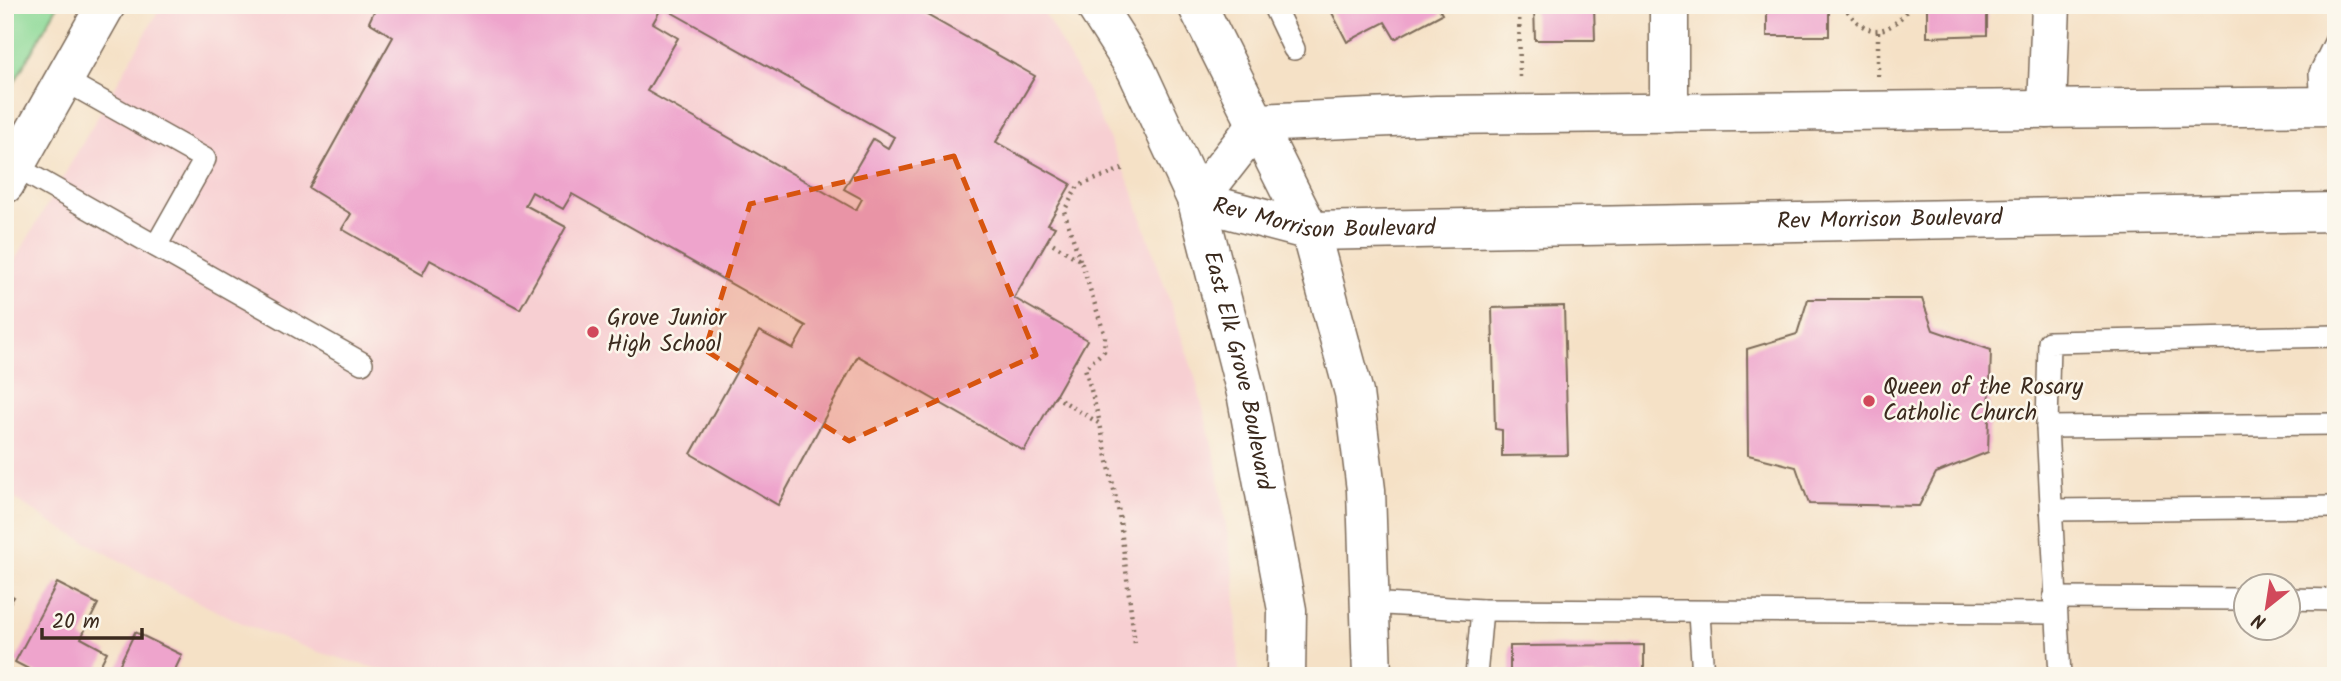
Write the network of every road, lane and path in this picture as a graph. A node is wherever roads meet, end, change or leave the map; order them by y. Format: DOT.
graph roads {
  1 [pos="106,5"];
  2 [pos="1095,5"];
  3 [pos="1197,5"];
  4 [pos="1273,5"];
  5 [pos="1519,5"];
  6 [pos="1669,5"];
  7 [pos="1844,5"];
  8 [pos="1911,5"];
  9 [pos="2051,5"];
  10 [pos="1878,32"];
  11 [pos="2336,40"];
  12 [pos="1294,49"];
  13 [pos="1878,79"];
  14 [pos="66,80"];
  15 [pos="1520,83"];
  16 [pos="2329,106"];
  17 [pos="2047,109"];
  18 [pos="1669,113"];
  19 [pos="1258,123"];
  20 [pos="1127,167"];
  21 [pos="11,175"];
  22 [pos="1197,201"];
  23 [pos="2336,212"];
  24 [pos="1310,231"];
  25 [pos="1048,240"];
  26 [pos="156,246"];
  27 [pos="1081,261"];
  28 [pos="2336,336"];
  29 [pos="362,363"];
  30 [pos="1055,396"];
  31 [pos="1100,424"];
  32 [pos="2336,424"];
  33 [pos="2047,427"];
  34 [pos="2336,507"];
  35 [pos="2051,510"];
  36 [pos="2302,599"];
  37 [pos="2232,600"];
  38 [pos="2336,600"];
  39 [pos="1369,603"];
  40 [pos="2054,606"];
  41 [pos="1482,610"];
  42 [pos="1699,614"];
  43 [pos="1135,644"];
  44 [pos="1286,676"];
  45 [pos="1372,676"];
  46 [pos="1476,676"];
  47 [pos="1703,676"];
  48 [pos="2060,676"];
  1 -- 14 [label="street"];
  2 -- 22 [label="street, East Elk Grove Boulevard"];
  3 -- 19 [label="street"];
  4 -- 12 [label="lane"];
  5 -- 15 [label="path"];
  6 -- 18 [label="street"];
  7 -- 10 [label="path"];
  8 -- 10 [label="path"];
  9 -- 17 [label="street"];
  10 -- 13 [label="path"];
  11 -- 16 [label="lane"];
  14 -- 21 [label="street"];
  14 -- 26 [label="lane"];
  16 -- 17 [label="street"];
  17 -- 18 [label="street"];
  18 -- 19 [label="street"];
  19 -- 22 [label="street, Rev Morrison Boulevard"];
  19 -- 24 [label="street"];
  20 -- 27 [label="path"];
  21 -- 26 [label="lane"];
  22 -- 24 [label="street, Rev Morrison Boulevard"];
  22 -- 44 [label="street, East Elk Grove Boulevard"];
  23 -- 24 [label="street, Rev Morrison Boulevard"];
  24 -- 39 [label="street"];
  25 -- 27 [label="path"];
  26 -- 29 [label="lane"];
  27 -- 31 [label="path"];
  28 -- 33 [label="lane"];
  30 -- 31 [label="path"];
  31 -- 43 [label="path"];
  32 -- 33 [label="lane"];
  33 -- 35 [label="lane"];
  34 -- 35 [label="lane"];
  35 -- 40 [label="lane"];
  36 -- 38 [label="lane"];
  37 -- 40 [label="lane"];
  39 -- 41 [label="lane"];
  39 -- 45 [label="street"];
  40 -- 42 [label="lane"];
  40 -- 48 [label="lane"];
  41 -- 42 [label="lane"];
  41 -- 46 [label="lane"];
  42 -- 47 [label="lane"];
}
